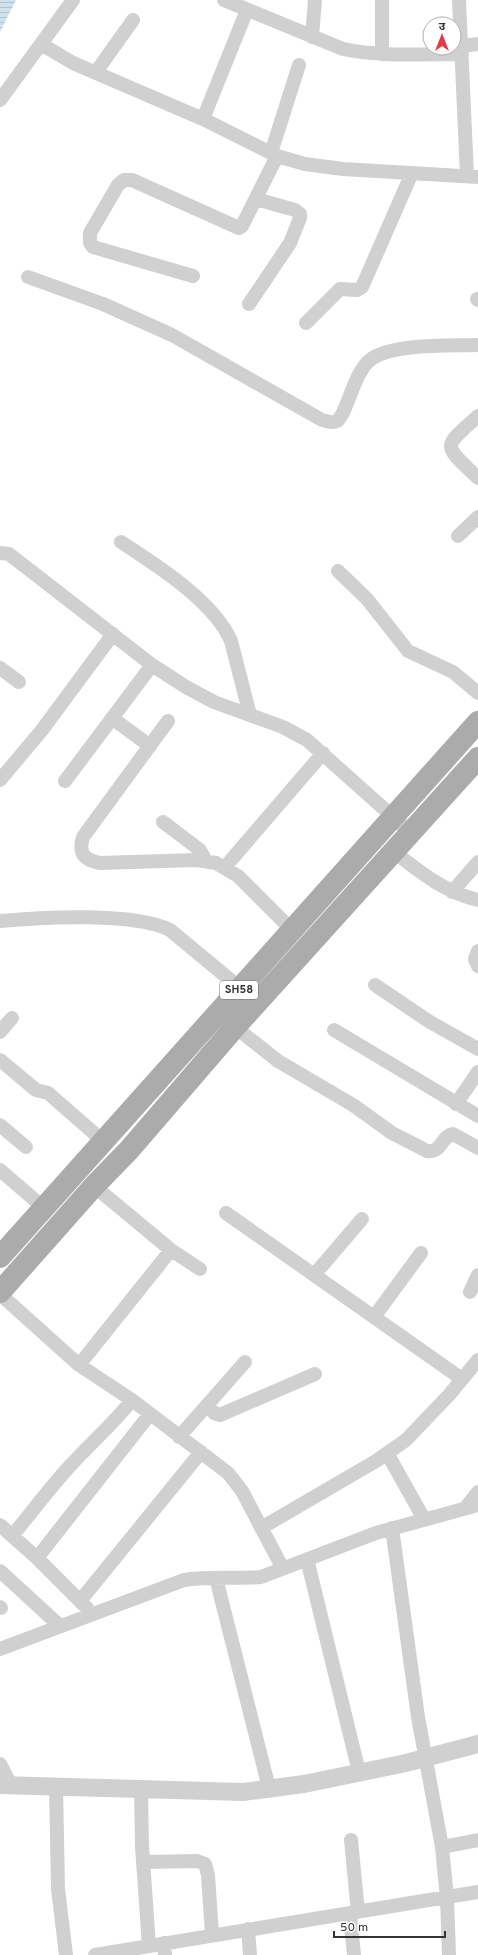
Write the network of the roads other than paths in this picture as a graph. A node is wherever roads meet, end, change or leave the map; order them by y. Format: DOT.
graph roads {
  1 [pos="73,0"];
  2 [pos="315,0"];
  3 [pos="382,0"];
  4 [pos="458,0"];
  5 [pos="236,4"];
  6 [pos="459,16"];
  7 [pos="132,20"];
  8 [pos="312,37"];
  9 [pos="41,44"];
  10 [pos="478,44"];
  11 [pos="462,50"];
  12 [pos="422,52"];
  13 [pos="382,54"];
  14 [pos="299,65"];
  15 [pos="96,72"];
  16 [pos="0,100"];
  17 [pos="203,119"];
  18 [pos="274,155"];
  19 [pos="412,173"];
  20 [pos="472,176"];
  21 [pos="256,198"];
  22 [pos="192,276"];
  23 [pos="28,277"];
  24 [pos="249,304"];
  25 [pos="306,323"];
  26 [pos="478,345"];
  27 [pos="478,416"];
  28 [pos="478,478"];
  29 [pos="478,517"];
  30 [pos="458,536"];
  31 [pos="121,542"];
  32 [pos="0,553"];
  33 [pos="338,571"];
  34 [pos="113,634"];
  35 [pos="152,665"];
  36 [pos="0,668"];
  37 [pos="19,682"];
  38 [pos="478,693"];
  39 [pos="250,716"];
  40 [pos="112,718"];
  41 [pos="168,721"];
  42 [pos="478,722"];
  43 [pos="150,746"];
  44 [pos="323,753"];
  45 [pos="478,758"];
  46 [pos="0,780"];
  47 [pos="65,781"];
  48 [pos="394,817"];
  49 [pos="163,822"];
  50 [pos="410,832"];
  51 [pos="393,851"];
  52 [pos="206,861"];
  53 [pos="478,862"];
  54 [pos="225,867"];
  55 [pos="452,892"];
  56 [pos="478,900"];
  57 [pos="0,922"];
  58 [pos="292,930"];
  59 [pos="478,951"];
  60 [pos="478,966"];
  61 [pos="375,985"];
  62 [pos="240,988"];
  63 [pos="12,1018"];
  64 [pos="235,1027"];
  65 [pos="334,1030"];
  66 [pos="0,1032"];
  67 [pos="478,1050"];
  68 [pos="3,1067"];
  69 [pos="478,1072"];
  70 [pos="456,1104"];
  71 [pos="478,1116"];
  72 [pos="0,1125"];
  73 [pos="103,1141"];
  74 [pos="26,1146"];
  75 [pos="478,1148"];
  76 [pos="0,1170"];
  77 [pos="94,1186"];
  78 [pos="43,1207"];
  79 [pos="226,1213"];
  80 [pos="362,1219"];
  81 [pos="171,1250"];
  82 [pos="421,1253"];
  83 [pos="0,1257"];
  84 [pos="200,1269"];
  85 [pos="314,1275"];
  86 [pos="478,1275"];
  87 [pos="470,1292"];
  88 [pos="0,1293"];
  89 [pos="374,1317"];
  90 [pos="478,1360"];
  91 [pos="245,1362"];
  92 [pos="79,1366"];
  93 [pos="314,1374"];
  94 [pos="462,1379"];
  95 [pos="132,1400"];
  96 [pos="207,1405"];
  97 [pos="150,1414"];
  98 [pos="180,1437"];
  99 [pos="200,1452"];
  100 [pos="387,1453"];
  101 [pos="478,1492"];
  102 [pos="472,1506"];
  103 [pos="424,1519"];
  104 [pos="0,1525"];
  105 [pos="261,1528"];
  106 [pos="392,1528"];
  107 [pos="12,1536"];
  108 [pos="37,1558"];
  109 [pos="307,1559"];
  110 [pos="282,1568"];
  111 [pos="0,1571"];
  112 [pos="216,1578"];
  113 [pos="80,1601"];
  114 [pos="92,1614"];
  115 [pos="60,1626"];
  116 [pos="0,1649"];
  117 [pos="478,1744"];
  118 [pos="426,1757"];
  119 [pos="0,1764"];
  120 [pos="359,1772"];
  121 [pos="6,1785"];
  122 [pos="56,1786"];
  123 [pos="269,1788"];
  124 [pos="141,1789"];
  125 [pos="351,1840"];
  126 [pos="478,1840"];
  127 [pos="442,1847"];
  128 [pos="143,1862"];
  129 [pos="478,1892"];
  130 [pos="447,1898"];
  131 [pos="354,1913"];
  132 [pos="248,1929"];
  133 [pos="212,1935"];
  134 [pos="149,1946"];
  135 [pos="165,1949"];
  136 [pos="66,1955"];
  137 [pos="95,1955"];
  138 [pos="250,1955"];
  139 [pos="354,1955"];
  140 [pos="445,1955"];
  1 -- 9 [label="street"];
  2 -- 8 [label="street"];
  3 -- 13 [label="street"];
  4 -- 6 [label="street"];
  5 -- 8 [label="street"];
  5 -- 17 [label="street"];
  7 -- 15 [label="street"];
  8 -- 13 [label="street"];
  9 -- 15 [label="street"];
  9 -- 16 [label="street"];
  10 -- 11 [label="street"];
  11 -- 20 [label="street"];
  12 -- 13 [label="street"];
  14 -- 18 [label="street"];
  15 -- 17 [label="street"];
  17 -- 18 [label="street"];
  18 -- 19 [label="street"];
  18 -- 21 [label="street"];
  19 -- 20 [label="street"];
  19 -- 25 [label="street"];
  21 -- 22 [label="street"];
  21 -- 24 [label="street"];
  23 -- 26 [label="street"];
  27 -- 28 [label="street"];
  29 -- 30 [label="street"];
  31 -- 39 [label="street"];
  32 -- 34 [label="street"];
  33 -- 38 [label="street"];
  34 -- 35 [label="street"];
  34 -- 46 [label="street"];
  35 -- 39 [label="street"];
  35 -- 40 [label="street"];
  36 -- 37 [label="street"];
  39 -- 44 [label="street"];
  40 -- 43 [label="street"];
  40 -- 47 [label="street"];
  41 -- 43 [label="street"];
  42 -- 48 [label="main road, SH58"];
  43 -- 52 [label="street"];
  44 -- 48 [label="street"];
  44 -- 54 [label="street"];
  45 -- 50 [label="main road, SH58"];
  48 -- 50 [label="street"];
  48 -- 58 [label="main road, SH58"];
  49 -- 52 [label="street"];
  50 -- 51 [label="main road, SH58"];
  51 -- 55 [label="street"];
  51 -- 64 [label="main road, SH58"];
  52 -- 54 [label="street"];
  53 -- 55 [label="street"];
  54 -- 58 [label="street"];
  55 -- 56 [label="street"];
  57 -- 62 [label="street"];
  58 -- 62 [label="main road, SH58"];
  59 -- 60 [label="street"];
  61 -- 67 [label="street"];
  62 -- 73 [label="main road, SH58"];
  63 -- 66 [label="street"];
  64 -- 75 [label="street"];
  64 -- 77 [label="main road, SH58"];
  65 -- 70 [label="street"];
  68 -- 73 [label="street"];
  69 -- 70 [label="street"];
  70 -- 71 [label="street"];
  72 -- 74 [label="street"];
  73 -- 78 [label="main road, SH58"];
  76 -- 78 [label="street"];
  77 -- 81 [label="street"];
  77 -- 88 [label="main road, SH58"];
  78 -- 83 [label="main road, SH58"];
  79 -- 85 [label="street"];
  80 -- 85 [label="street"];
  81 -- 84 [label="street"];
  81 -- 92 [label="street"];
  82 -- 89 [label="street"];
  85 -- 89 [label="street"];
  86 -- 87 [label="street"];
  88 -- 92 [label="street"];
  89 -- 94 [label="street"];
  90 -- 94 [label="street"];
  91 -- 96 [label="street"];
  92 -- 95 [label="street"];
  93 -- 96 [label="street"];
  94 -- 100 [label="street"];
  95 -- 97 [label="street"];
  95 -- 107 [label="street"];
  96 -- 98 [label="street"];
  97 -- 98 [label="street"];
  97 -- 108 [label="street"];
  98 -- 99 [label="street"];
  99 -- 105 [label="street"];
  99 -- 113 [label="street"];
  100 -- 103 [label="street"];
  100 -- 105 [label="street"];
  101 -- 102 [label="street"];
  102 -- 103 [label="street"];
  103 -- 106 [label="street"];
  104 -- 107 [label="street"];
  105 -- 110 [label="street"];
  106 -- 109 [label="street"];
  106 -- 118 [label="street"];
  107 -- 108 [label="street"];
  108 -- 113 [label="street"];
  109 -- 110 [label="street"];
  109 -- 120 [label="street"];
  110 -- 112 [label="street"];
  111 -- 115 [label="street"];
  112 -- 114 [label="street"];
  112 -- 123 [label="street"];
  113 -- 114 [label="street"];
  114 -- 115 [label="street"];
  115 -- 116 [label="street"];
  117 -- 118 [label="street"];
  118 -- 120 [label="street"];
  118 -- 127 [label="street"];
  119 -- 121 [label="street"];
  120 -- 123 [label="street"];
  121 -- 122 [label="street"];
  122 -- 124 [label="street"];
  122 -- 136 [label="street"];
  123 -- 124 [label="street"];
  124 -- 128 [label="street"];
  125 -- 131 [label="street"];
  126 -- 127 [label="street"];
  127 -- 130 [label="street"];
  128 -- 133 [label="street"];
  128 -- 134 [label="street"];
  129 -- 130 [label="street"];
  130 -- 131 [label="street"];
  130 -- 140 [label="street"];
  131 -- 132 [label="street"];
  131 -- 139 [label="street"];
  132 -- 133 [label="street"];
  132 -- 138 [label="street"];
  133 -- 135 [label="street"];
  134 -- 135 [label="street"];
  134 -- 137 [label="street"];
}
